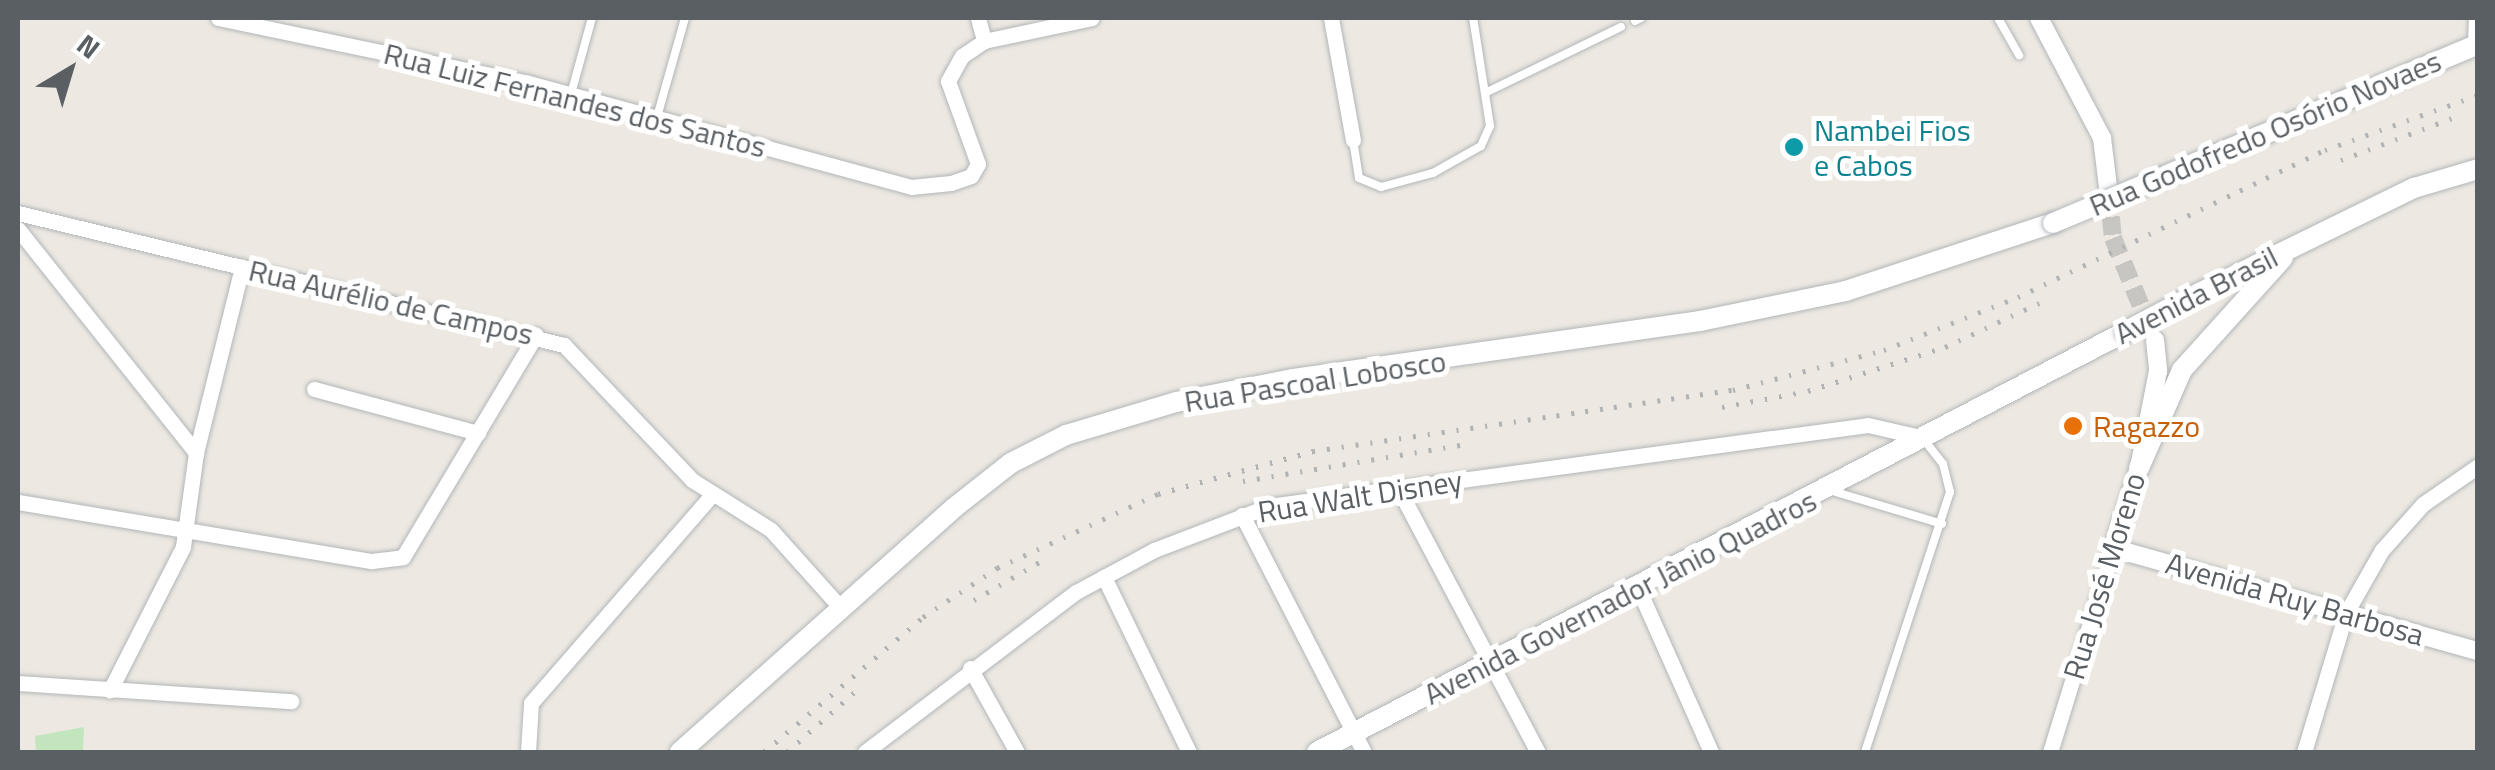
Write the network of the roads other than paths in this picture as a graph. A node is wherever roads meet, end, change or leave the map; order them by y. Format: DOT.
graph roads {
  1 [pos="218,18"];
  2 [pos="592,18"];
  3 [pos="685,18"];
  4 [pos="978,18"];
  5 [pos="1092,18"];
  6 [pos="1331,18"];
  7 [pos="1473,18"];
  8 [pos="1998,18"];
  9 [pos="2038,18"];
  10 [pos="2476,18"];
  11 [pos="1620,27"];
  12 [pos="984,41"];
  13 [pos="2476,44"];
  14 [pos="2019,55"];
  15 [pos="1486,92"];
  16 [pos="571,94"];
  17 [pos="657,117"];
  18 [pos="1353,140"];
  19 [pos="2478,169"];
  20 [pos="2108,187"];
  21 [pos="18,212"];
  22 [pos="2053,222"];
  23 [pos="18,229"];
  24 [pos="2299,242"];
  25 [pos="242,267"];
  26 [pos="536,335"];
  27 [pos="2156,340"];
  28 [pos="314,389"];
  29 [pos="478,434"];
  30 [pos="1920,437"];
  31 [pos="196,453"];
  32 [pos="2478,466"];
  33 [pos="2140,468"];
  34 [pos="1398,488"];
  35 [pos="1829,490"];
  36 [pos="712,494"];
  37 [pos="18,502"];
  38 [pos="1242,515"];
  39 [pos="1942,524"];
  40 [pos="188,527"];
  41 [pos="2113,548"];
  42 [pos="1104,578"];
  43 [pos="1638,588"];
  44 [pos="841,608"];
  45 [pos="2346,612"];
  46 [pos="2478,651"];
  47 [pos="1492,664"];
  48 [pos="970,668"];
  49 [pos="18,683"];
  50 [pos="110,690"];
  51 [pos="291,701"];
  52 [pos="1352,733"];
  53 [pos="528,752"];
  54 [pos="680,752"];
  55 [pos="865,752"];
  56 [pos="1017,752"];
  57 [pos="1189,752"];
  58 [pos="1317,752"];
  59 [pos="1364,752"];
  60 [pos="1538,752"];
  61 [pos="1712,752"];
  62 [pos="1865,752"];
  63 [pos="2050,752"];
  64 [pos="2304,752"];
  1 -- 16 [label="street, Rua Luiz Fernandes dos Santos"];
  2 -- 16 [label="lane"];
  3 -- 17 [label="lane"];
  4 -- 12 [label="street"];
  5 -- 12 [label="street"];
  6 -- 18 [label="street"];
  7 -- 15 [label="lane"];
  8 -- 14 [label="lane"];
  9 -- 20 [label="street"];
  10 -- 13 [label="street"];
  11 -- 15 [label="lane"];
  12 -- 17 [label="street, Rua Luiz Fernandes dos Santos"];
  13 -- 22 [label="main road, Rua Godofredo Osório Novaes, bridge"];
  15 -- 18 [label="lane"];
  16 -- 17 [label="street, Rua Luiz Fernandes dos Santos"];
  19 -- 24 [label="main road, Avenida Brasil"];
  21 -- 25 [label="street, Rua Aurélio de Campos"];
  22 -- 44 [label="main road, Rua Pascoal Lobosco"];
  23 -- 31 [label="street"];
  24 -- 30 [label="main road, Avenida Brasil, bridge"];
  24 -- 33 [label="main road"];
  25 -- 26 [label="street, Rua Aurélio de Campos"];
  25 -- 31 [label="street"];
  26 -- 29 [label="street"];
  26 -- 36 [label="street, Rua Aurélio de Campos"];
  27 -- 33 [label="street, Rua José Moreno"];
  28 -- 29 [label="street"];
  29 -- 40 [label="street"];
  30 -- 34 [label="street, Rua Walt Disney"];
  30 -- 35 [label="main road, Avenida Governador Jânio Quadros"];
  30 -- 39 [label="lane"];
  31 -- 40 [label="street"];
  32 -- 45 [label="street"];
  33 -- 41 [label="street, Rua José Moreno"];
  34 -- 38 [label="street, Rua Walt Disney"];
  34 -- 47 [label="street"];
  35 -- 39 [label="lane"];
  35 -- 43 [label="main road, Avenida Governador Jânio Quadros"];
  36 -- 44 [label="street, Rua Aurélio de Campos"];
  36 -- 53 [label="street"];
  37 -- 40 [label="street"];
  38 -- 42 [label="street, Rua Walt Disney"];
  38 -- 52 [label="street"];
  39 -- 62 [label="lane"];
  40 -- 50 [label="street"];
  41 -- 45 [label="street, Avenida Ruy Barbosa"];
  41 -- 63 [label="street, Rua José Moreno"];
  42 -- 48 [label="street, Rua Walt Disney"];
  42 -- 57 [label="street"];
  43 -- 47 [label="main road, Avenida Governador Jânio Quadros"];
  43 -- 61 [label="street"];
  44 -- 54 [label="main road, Rua Pascoal Lobosco"];
  45 -- 46 [label="street, Avenida Ruy Barbosa"];
  45 -- 64 [label="street"];
  47 -- 52 [label="main road, Avenida Governador Jânio Quadros"];
  47 -- 60 [label="street"];
  48 -- 55 [label="street, Rua Walt Disney"];
  48 -- 56 [label="street"];
  49 -- 50 [label="street"];
  50 -- 51 [label="street"];
  52 -- 58 [label="main road, Avenida Governador Jânio Quadros"];
  52 -- 59 [label="street"];
}
